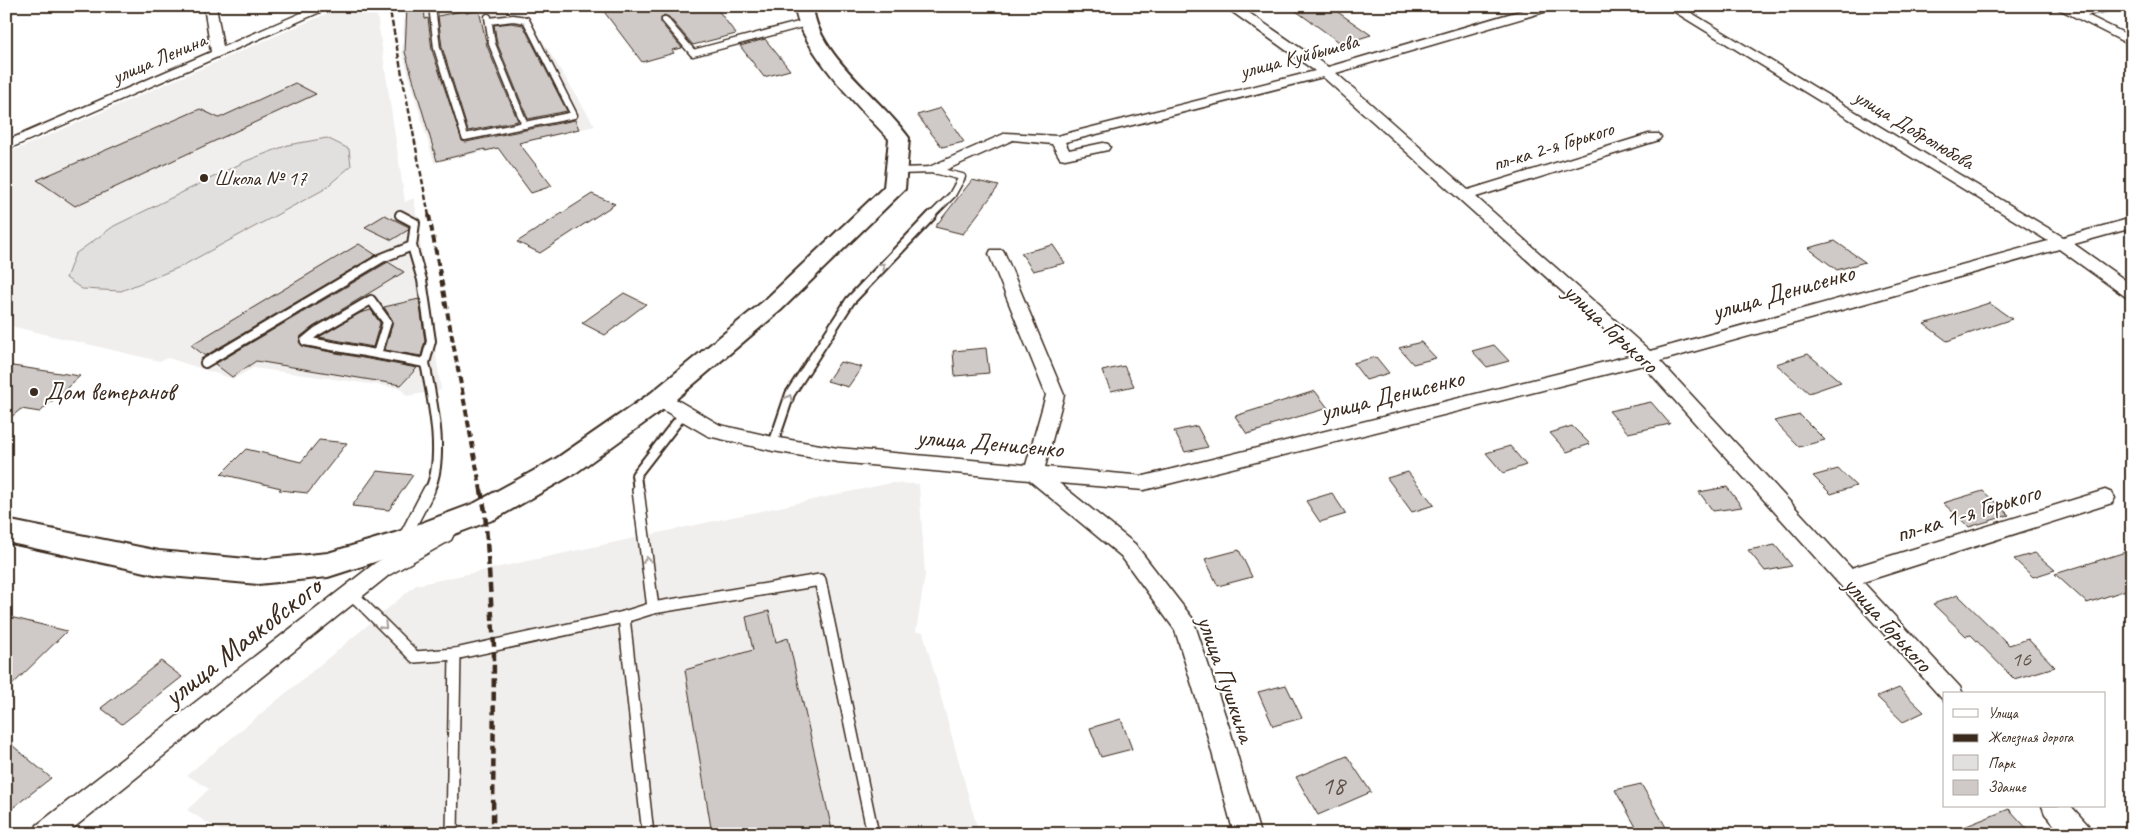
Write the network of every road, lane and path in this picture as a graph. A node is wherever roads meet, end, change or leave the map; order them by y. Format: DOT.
graph roads {
  1 [pos="210,6"];
  2 [pos="328,6"];
  3 [pos="432,6"];
  4 [pos="1230,6"];
  5 [pos="1550,6"];
  6 [pos="1671,6"];
  7 [pos="2059,6"];
  8 [pos="2112,6"];
  9 [pos="804,11"];
  10 [pos="2076,14"];
  11 [pos="665,20"];
  12 [pos="2132,42"];
  13 [pos="218,54"];
  14 [pos="1326,72"];
  15 [pos="526,125"];
  16 [pos="1654,137"];
  17 [pos="1057,140"];
  18 [pos="6,146"];
  19 [pos="1103,147"];
  20 [pos="934,170"];
  21 [pos="895,171"];
  22 [pos="1465,196"];
  23 [pos="400,215"];
  24 [pos="2132,223"];
  25 [pos="2060,242"];
  26 [pos="412,246"];
  27 [pos="997,254"];
  28 [pos="2132,293"];
  29 [pos="377,354"];
  30 [pos="1647,358"];
  31 [pos="204,363"];
  32 [pos="425,363"];
  33 [pos="660,399"];
  34 [pos="684,413"];
  35 [pos="772,444"];
  36 [pos="1034,473"];
  37 [pos="2105,498"];
  38 [pos="485,511"];
  39 [pos="6,531"];
  40 [pos="402,542"];
  41 [pos="1847,578"];
  42 [pos="352,594"];
  43 [pos="653,608"];
  44 [pos="624,616"];
  45 [pos="455,654"];
  46 [pos="1950,692"];
  47 [pos="2056,808"];
  48 [pos="46,834"];
  49 [pos="452,834"];
  50 [pos="648,834"];
  51 [pos="873,834"];
  52 [pos="1247,834"];
  53 [pos="2079,834"];
  1 -- 13 [label="street"];
  2 -- 13 [label="street, улица Ленина"];
  3 -- 15 [label="lane"];
  4 -- 14 [label="street, улица Горького"];
  5 -- 14 [label="street, улица Куйбышева"];
  6 -- 25 [label="street, улица Добролюбова"];
  7 -- 10 [label="street"];
  8 -- 10 [label="street"];
  9 -- 11 [label="lane"];
  9 -- 21 [label="street"];
  10 -- 12 [label="street"];
  13 -- 18 [label="street, улица Ленина"];
  14 -- 17 [label="street, улица Куйбышева"];
  14 -- 22 [label="street, улица Горького"];
  15 -- 15 [label="lane"];
  16 -- 22 [label="street, пл-ка 2-я Горького"];
  17 -- 19 [label="street"];
  17 -- 20 [label="street, улица Куйбышева"];
  20 -- 21 [label="lane"];
  35 -- 20 [label="lane, one-way"];
  21 -- 33 [label="street"];
  22 -- 30 [label="street, улица Горького"];
  23 -- 26 [label="lane"];
  24 -- 25 [label="street, улица Денисенко"];
  25 -- 28 [label="street, улица Добролюбова"];
  25 -- 30 [label="street, улица Денисенко"];
  26 -- 31 [label="lane"];
  26 -- 32 [label="lane"];
  27 -- 36 [label="street"];
  29 -- 29 [label="lane"];
  29 -- 32 [label="lane"];
  30 -- 36 [label="street, улица Денисенко"];
  30 -- 41 [label="street, улица Горького"];
  32 -- 40 [label="lane"];
  33 -- 34 [label="street, улица Денисенко"];
  33 -- 38 [label="street"];
  34 -- 35 [label="street, улица Денисенко"];
  43 -- 34 [label="lane, one-way"];
  35 -- 36 [label="street, улица Денисенко"];
  36 -- 52 [label="street, улица Пушкина"];
  37 -- 41 [label="street, пл-ка 1-я Горького"];
  38 -- 40 [label="street"];
  38 -- 42 [label="street, улица Маяковского"];
  39 -- 40 [label="street"];
  41 -- 46 [label="street, улица Горького"];
  42 -- 45 [label="lane, one-way"];
  42 -- 48 [label="street, улица Маяковского"];
  43 -- 44 [label="lane"];
  43 -- 51 [label="lane"];
  44 -- 45 [label="lane"];
  44 -- 50 [label="lane"];
  45 -- 49 [label="lane"];
  47 -- 53 [label="street"];
}
